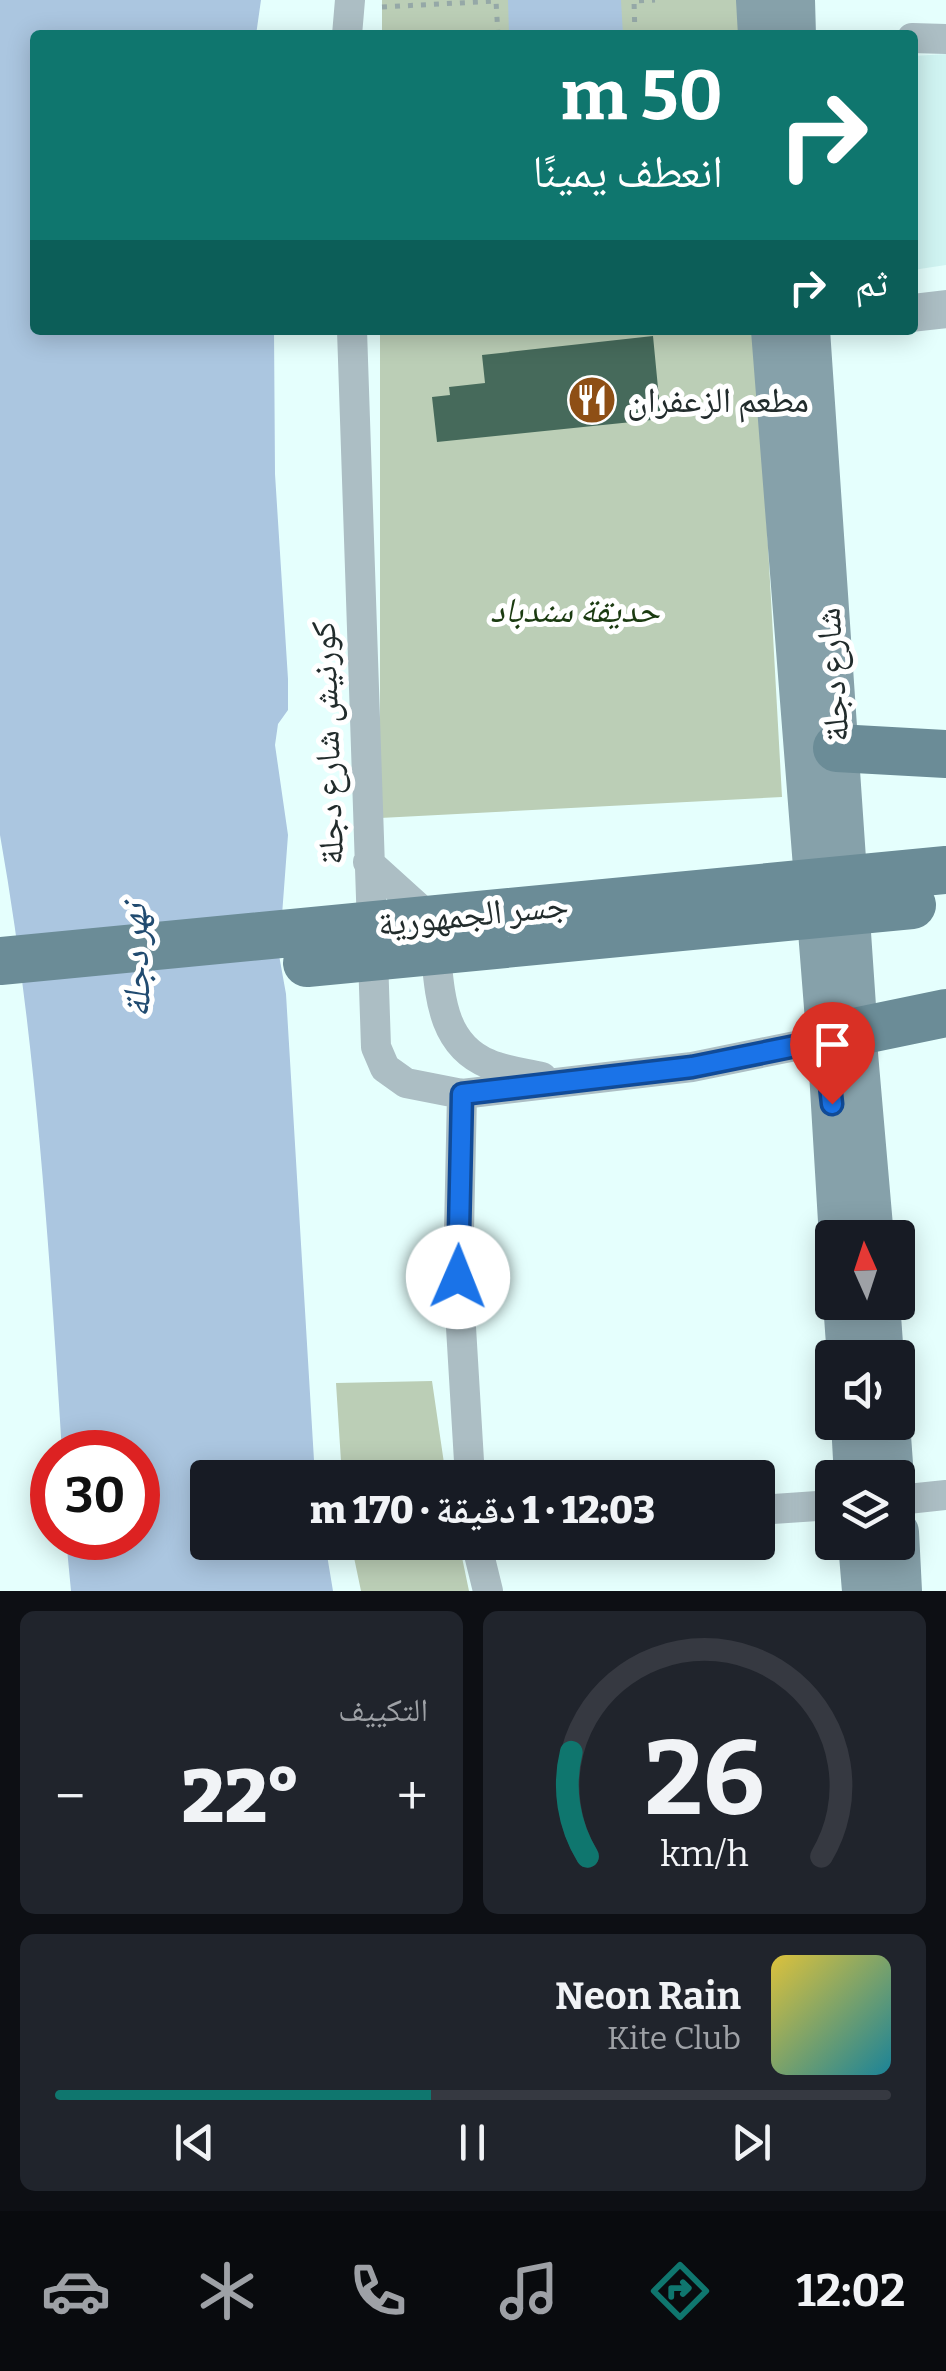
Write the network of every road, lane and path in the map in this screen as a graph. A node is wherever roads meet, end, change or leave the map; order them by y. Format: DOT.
graph roads {
  1 [pos="350,0"];
  2 [pos="634,0"];
  3 [pos="656,0"];
  4 [pos="758,0"];
  5 [pos="794,0"];
  6 [pos="496,1"];
  7 [pos="382,6"];
  8 [pos="347,30"];
  9 [pos="498,30"];
  10 [pos="635,30"];
  11 [pos="759,30"];
  12 [pos="795,30"];
  13 [pos="918,38"];
  14 [pos="946,39"];
  15 [pos="946,308"];
  16 [pos="918,312"];
  17 [pos="352,335"];
  18 [pos="787,335"];
  19 [pos="787,335"];
  20 [pos="837,748"];
  21 [pos="946,754"];
  22 [pos="368,862"];
  23 [pos="946,870"];
  24 [pos="946,901"];
  25 [pos="0,961"];
  26 [pos="0,991"];
  27 [pos="946,1012"];
  28 [pos="842,1033"];
  29 [pos="561,1082"];
  30 [pos="462,1094"];
  31 [pos="840,1220"];
  32 [pos="870,1220"];
  33 [pos="469,1460"];
  34 [pos="946,1495"];
  35 [pos="915,1498"];
  36 [pos="815,1506"];
  37 [pos="775,1509"];
  38 [pos="480,1560"];
  39 [pos="860,1560"];
  40 [pos="900,1560"];
  41 [pos="488,1591"];
  42 [pos="863,1591"];
  43 [pos="902,1591"];
  1 -- 8 [label="street"];
  2 -- 3 [label="path"];
  2 -- 10 [label="path"];
  4 -- 11 [label="main road"];
  5 -- 12 [label="main road"];
  6 -- 7 [label="path"];
  6 -- 9 [label="path"];
  13 -- 14 [label="street"];
  15 -- 16 [label="street"];
  17 -- 22 [label="street, كورنيش شارع دجلة"];
  18 -- 20 [label="main road, شارع دجلة"];
  19 -- 28 [label="main road, شارع دجلة"];
  20 -- 21 [label="main road"];
  20 -- 28 [label="main road, شارع دجلة"];
  22 -- 29 [label="street"];
  22 -- 30 [label="street, كورنيش شارع دجلة"];
  23 -- 25 [label="main road, جسر الجمهورية, bridge"];
  24 -- 26 [label="main road, جسر الجمهورية, bridge"];
  27 -- 28 [label="main road"];
  28 -- 29 [label="street, كورنيش شارع دجلة"];
  28 -- 31 [label="main road"];
  28 -- 32 [label="main road"];
  29 -- 30 [label="street, كورنيش شارع دجلة"];
  30 -- 33 [label="street"];
  34 -- 35 [label="street"];
  36 -- 37 [label="street"];
  38 -- 41 [label="street"];
  39 -- 42 [label="main road"];
  40 -- 43 [label="main road"];
}
